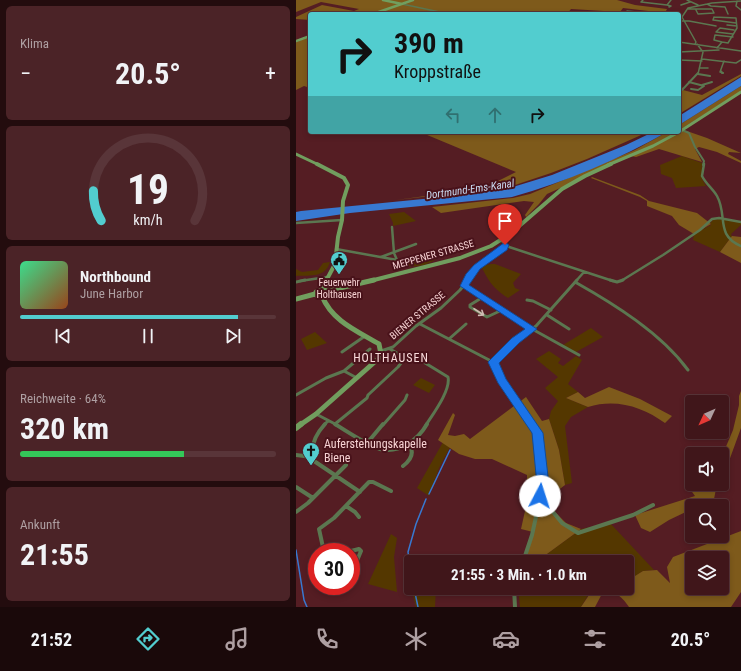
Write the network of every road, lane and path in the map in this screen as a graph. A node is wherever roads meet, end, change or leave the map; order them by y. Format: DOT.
graph roads {
  1 [pos="383,0"];
  2 [pos="413,0"];
  3 [pos="671,0"];
  4 [pos="686,0"];
  5 [pos="642,1"];
  6 [pos="724,1"];
  7 [pos="737,1"];
  8 [pos="741,1"];
  9 [pos="408,2"];
  10 [pos="692,2"];
  11 [pos="397,3"];
  12 [pos="636,3"];
  13 [pos="402,4"];
  14 [pos="706,4"];
  15 [pos="407,5"];
  16 [pos="681,5"];
  17 [pos="698,5"];
  18 [pos="394,7"];
  19 [pos="688,9"];
  20 [pos="696,10"];
  21 [pos="741,10"];
  22 [pos="627,11"];
  23 [pos="379,12"];
  24 [pos="440,12"];
  25 [pos="635,12"];
  26 [pos="728,14"];
  27 [pos="682,17"];
  28 [pos="685,21"];
  29 [pos="736,21"];
  30 [pos="681,22"];
  31 [pos="740,22"];
  32 [pos="727,25"];
  33 [pos="716,26"];
  34 [pos="737,26"];
  35 [pos="734,30"];
  36 [pos="734,34"];
  37 [pos="308,37"];
  38 [pos="733,37"];
  39 [pos="296,41"];
  40 [pos="681,42"];
  41 [pos="722,42"];
  42 [pos="696,44"];
  43 [pos="717,48"];
  44 [pos="725,49"];
  45 [pos="703,51"];
  46 [pos="741,51"];
  47 [pos="681,52"];
  48 [pos="681,60"];
  49 [pos="702,60"];
  50 [pos="741,60"];
  51 [pos="724,61"];
  52 [pos="700,68"];
  53 [pos="708,68"];
  54 [pos="721,72"];
  55 [pos="698,74"];
  56 [pos="710,76"];
  57 [pos="689,82"];
  58 [pos="712,82"];
  59 [pos="702,85"];
  60 [pos="691,89"];
  61 [pos="682,90"];
  62 [pos="741,92"];
  63 [pos="681,130"];
  64 [pos="681,131"];
  65 [pos="675,134"];
  66 [pos="296,154"];
  67 [pos="342,218"];
  68 [pos="722,219"];
  69 [pos="741,222"];
  70 [pos="296,223"];
  71 [pos="392,227"];
  72 [pos="501,240"];
  73 [pos="416,244"];
  74 [pos="506,246"];
  75 [pos="741,246"];
  76 [pos="336,249"];
  77 [pos="394,252"];
  78 [pos="381,257"];
  79 [pos="584,272"];
  80 [pos="327,277"];
  81 [pos="296,282"];
  82 [pos="575,282"];
  83 [pos="464,286"];
  84 [pos="321,289"];
  85 [pos="327,291"];
  86 [pos="315,294"];
  87 [pos="322,296"];
  88 [pos="483,297"];
  89 [pos="296,299"];
  90 [pos="527,300"];
  91 [pos="502,310"];
  92 [pos="551,310"];
  93 [pos="547,315"];
  94 [pos="420,324"];
  95 [pos="466,324"];
  96 [pos="532,329"];
  97 [pos="569,329"];
  98 [pos="365,336"];
  99 [pos="449,339"];
  100 [pos="370,349"];
  101 [pos="390,349"];
  102 [pos="380,351"];
  103 [pos="342,352"];
  104 [pos="579,355"];
  105 [pos="405,358"];
  106 [pos="493,362"];
  107 [pos="688,370"];
  108 [pos="344,371"];
  109 [pos="357,378"];
  110 [pos="296,395"];
  111 [pos="407,395"];
  112 [pos="316,414"];
  113 [pos="328,421"];
  114 [pos="335,424"];
  115 [pos="296,428"];
  116 [pos="368,442"];
  117 [pos="409,444"];
  118 [pos="296,455"];
  119 [pos="312,457"];
  120 [pos="346,465"];
  121 [pos="403,466"];
  122 [pos="336,475"];
  123 [pos="296,487"];
  124 [pos="391,491"];
  125 [pos="360,492"];
  126 [pos="540,496"];
  127 [pos="313,498"];
  128 [pos="653,505"];
  129 [pos="346,506"];
  130 [pos="296,512"];
  131 [pos="359,517"];
  132 [pos="322,543"];
  133 [pos="525,555"];
  134 [pos="514,595"];
  135 [pos="515,607"];
  1 -- 11 [label="main road"];
  2 -- 9 [label="main road"];
  3 -- 5 [label="street"];
  4 -- 10 [label="street"];
  5 -- 12 [label="street"];
  6 -- 7 [label="street"];
  6 -- 14 [label="street"];
  7 -- 8 [label="street"];
  7 -- 21 [label="street"];
  9 -- 11 [label="main road"];
  9 -- 13 [label="main road"];
  10 -- 16 [label="street"];
  10 -- 17 [label="street"];
  11 -- 13 [label="main road"];
  13 -- 15 [label="street"];
  13 -- 18 [label="main road"];
  14 -- 17 [label="street"];
  14 -- 26 [label="street"];
  15 -- 18 [label="street"];
  15 -- 24 [label="street"];
  17 -- 19 [label="street"];
  18 -- 23 [label="main road"];
  19 -- 20 [label="street"];
  19 -- 27 [label="street"];
  20 -- 20 [label="street"];
  22 -- 25 [label="street"];
  27 -- 28 [label="street"];
  28 -- 30 [label="street"];
  28 -- 33 [label="street"];
  28 -- 42 [label="street"];
  29 -- 29 [label="street"];
  29 -- 31 [label="street"];
  29 -- 34 [label="street"];
  32 -- 34 [label="street"];
  34 -- 35 [label="street"];
  35 -- 36 [label="street"];
  35 -- 36 [label="street"];
  36 -- 38 [label="street"];
  37 -- 39 [label="main road"];
  38 -- 41 [label="street"];
  38 -- 41 [label="street"];
  40 -- 42 [label="street"];
  41 -- 43 [label="street"];
  42 -- 43 [label="street"];
  42 -- 45 [label="street"];
  43 -- 44 [label="street"];
  44 -- 45 [label="street"];
  44 -- 46 [label="street"];
  45 -- 47 [label="street"];
  45 -- 49 [label="street"];
  48 -- 49 [label="street"];
  49 -- 51 [label="street"];
  49 -- 52 [label="street"];
  50 -- 51 [label="street"];
  51 -- 54 [label="street"];
  52 -- 53 [label="street"];
  52 -- 55 [label="street"];
  55 -- 56 [label="street"];
  55 -- 57 [label="street"];
  57 -- 59 [label="street"];
  57 -- 61 [label="street"];
  58 -- 59 [label="street"];
  59 -- 60 [label="street"];
  62 -- 63 [label="main road, MEPPENER STRASSE"];
  64 -- 68 [label="street"];
  65 -- 72 [label="main road, MEPPENER STRASSE"];
  66 -- 67 [label="main road"];
  67 -- 70 [label="street"];
  67 -- 76 [label="main road"];
  68 -- 69 [label="street"];
  68 -- 75 [label="street"];
  68 -- 79 [label="street"];
  71 -- 77 [label="street"];
  72 -- 74 [label="street"];
  72 -- 85 [label="main road, MEPPENER STRASSE"];
  73 -- 77 [label="street"];
  74 -- 79 [label="street"];
  74 -- 83 [label="street, BIENER STRASSE"];
  76 -- 78 [label="street"];
  76 -- 80 [label="main road"];
  77 -- 78 [label="street"];
  77 -- 78 [label="street"];
  79 -- 82 [label="street"];
  80 -- 81 [label="street"];
  80 -- 84 [label="main road"];
  82 -- 92 [label="street"];
  82 -- 107 [label="street"];
  83 -- 88 [label="street"];
  83 -- 94 [label="street, BIENER STRASSE"];
  84 -- 85 [label="main road"];
  84 -- 86 [label="main road"];
  85 -- 87 [label="main road"];
  86 -- 87 [label="main road"];
  86 -- 89 [label="main road"];
  87 -- 98 [label="main road"];
  88 -- 91 [label="street"];
  88 -- 91 [label="street, one-way"];
  90 -- 92 [label="street"];
  91 -- 96 [label="street"];
  92 -- 93 [label="street"];
  93 -- 96 [label="street"];
  93 -- 97 [label="street"];
  94 -- 99 [label="street"];
  94 -- 101 [label="street, BIENER STRASSE"];
  95 -- 99 [label="street"];
  96 -- 104 [label="street"];
  96 -- 106 [label="street"];
  98 -- 102 [label="main road"];
  98 -- 103 [label="street"];
  99 -- 106 [label="street"];
  100 -- 108 [label="street"];
  101 -- 102 [label="street, BIENER STRASSE"];
  101 -- 105 [label="street"];
  102 -- 109 [label="main road"];
  105 -- 114 [label="street"];
  105 -- 117 [label="street"];
  106 -- 126 [label="street"];
  108 -- 109 [label="street"];
  108 -- 110 [label="street"];
  109 -- 112 [label="main road"];
  111 -- 116 [label="street"];
  112 -- 113 [label="street"];
  112 -- 115 [label="main road"];
  113 -- 114 [label="street"];
  113 -- 119 [label="street"];
  114 -- 116 [label="street"];
  116 -- 117 [label="street"];
  117 -- 121 [label="street"];
  118 -- 119 [label="street"];
  119 -- 122 [label="street"];
  120 -- 122 [label="street"];
  122 -- 125 [label="street"];
  122 -- 127 [label="street"];
  123 -- 127 [label="street"];
  124 -- 125 [label="street"];
  125 -- 129 [label="street"];
  126 -- 128 [label="street"];
  126 -- 133 [label="street"];
  127 -- 130 [label="street"];
  129 -- 131 [label="street"];
  129 -- 132 [label="street"];
  134 -- 135 [label="street"];
}
